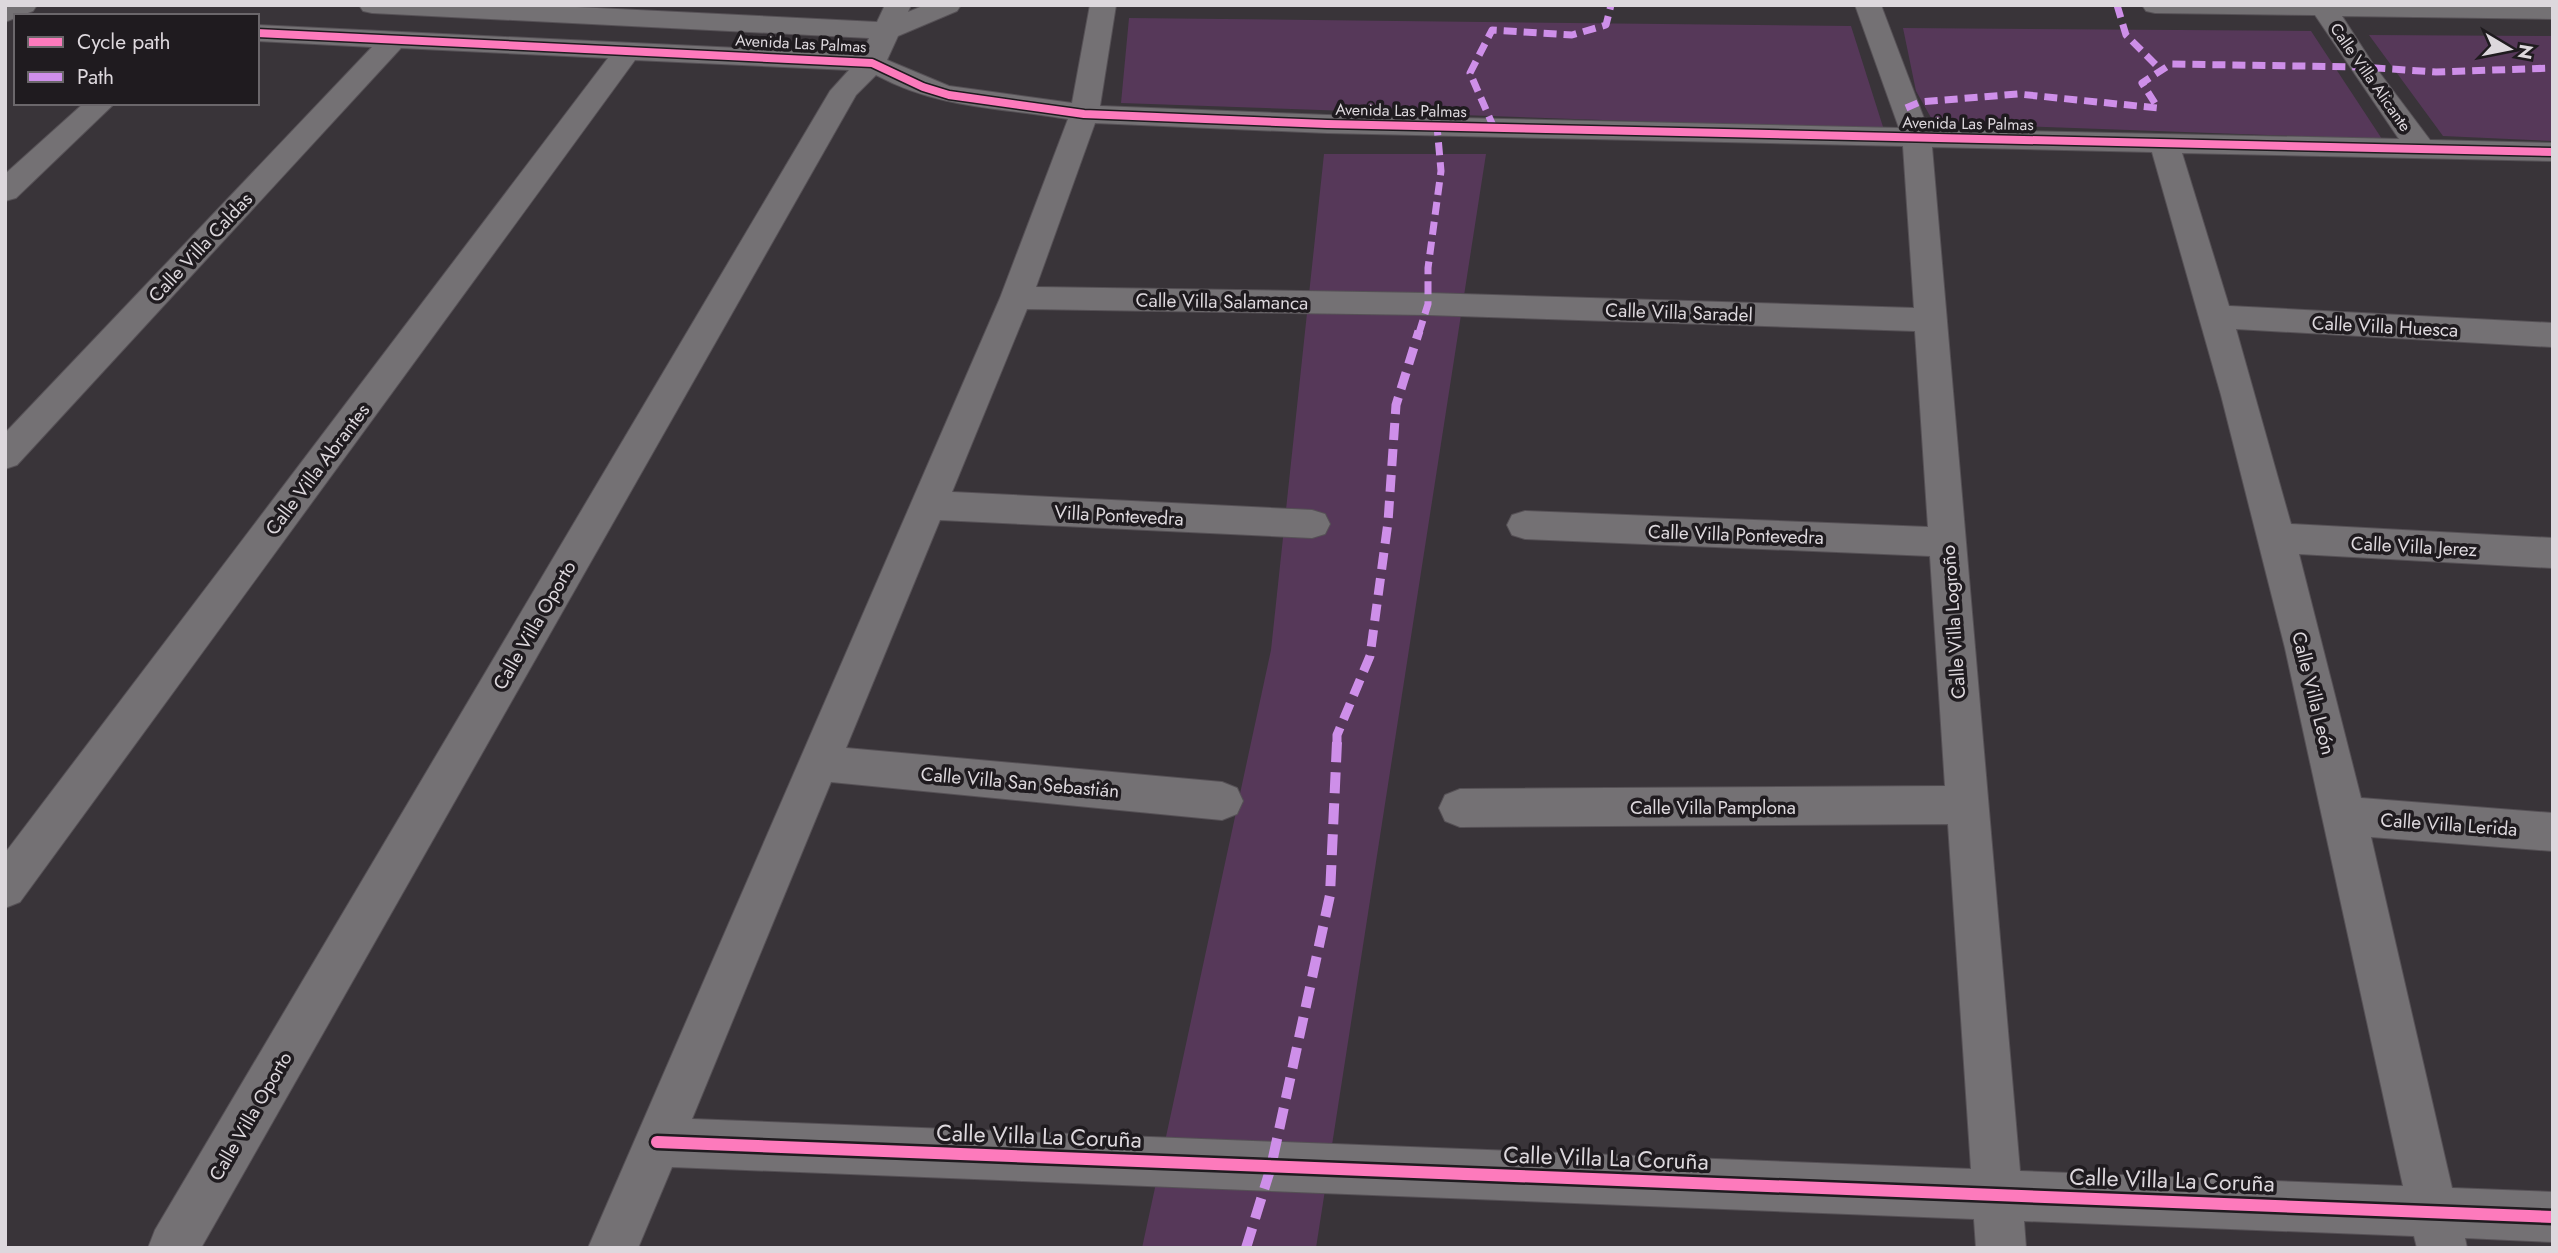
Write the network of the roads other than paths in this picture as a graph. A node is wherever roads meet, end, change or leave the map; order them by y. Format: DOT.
graph roads {
  1 [pos="24,5"];
  2 [pos="372,5"];
  3 [pos="948,5"];
  4 [pos="1103,5"];
  5 [pos="1868,5"];
  6 [pos="2155,5"];
  7 [pos="425,6"];
  8 [pos="2323,6"];
  9 [pos="654,11"];
  10 [pos="2553,11"];
  11 [pos="5,14"];
  12 [pos="259,33"];
  13 [pos="886,33"];
  14 [pos="395,38"];
  15 [pos="629,49"];
  16 [pos="99,105"];
  17 [pos="1084,114"];
  18 [pos="1917,138"];
  19 [pos="2164,143"];
  20 [pos="2421,149"];
  21 [pos="2553,152"];
  22 [pos="5,191"];
  23 [pos="1016,298"];
  24 [pos="1428,304"];
  25 [pos="2218,317"];
  26 [pos="1931,320"];
  27 [pos="2553,335"];
  28 [pos="5,456"];
  29 [pos="927,505"];
  30 [pos="1312,524"];
  31 [pos="1525,525"];
  32 [pos="2276,538"];
  33 [pos="1947,542"];
  34 [pos="2553,553"];
  35 [pos="818,762"];
  36 [pos="1222,801"];
  37 [pos="1967,805"];
  38 [pos="1460,808"];
  39 [pos="2344,816"];
  40 [pos="2553,832"];
  41 [pos="5,888"];
  42 [pos="657,1142"];
  43 [pos="1997,1195"];
  44 [pos="2553,1217"];
  45 [pos="2438,1230"];
  46 [pos="173,1248"];
  47 [pos="613,1248"];
  48 [pos="2001,1248"];
  1 -- 11 [label="street"];
  2 -- 7 [label="street"];
  3 -- 13 [label="street"];
  4 -- 17 [label="street"];
  5 -- 18 [label="street, Calle Villa Logroño"];
  6 -- 8 [label="street"];
  7 -- 9 [label="street"];
  8 -- 10 [label="street"];
  8 -- 20 [label="street, Calle Villa Alicante"];
  9 -- 13 [label="street"];
  12 -- 14 [label="street, Avenida Las Palmas"];
  13 -- 15 [label="street, Avenida Las Palmas"];
  13 -- 17 [label="street, Avenida Las Palmas"];
  13 -- 46 [label="street, Calle Villa Oporto"];
  14 -- 15 [label="street, Avenida Las Palmas"];
  14 -- 28 [label="street, Calle Villa Caldas"];
  15 -- 41 [label="street, Calle Villa Abrantes"];
  16 -- 22 [label="street"];
  17 -- 18 [label="street, Avenida Las Palmas"];
  17 -- 23 [label="street"];
  18 -- 19 [label="street, Avenida Las Palmas"];
  18 -- 26 [label="street, Calle Villa Logroño"];
  19 -- 20 [label="street, Avenida Las Palmas"];
  19 -- 25 [label="street, Calle Villa León"];
  20 -- 21 [label="street, Avenida Las Palmas"];
  23 -- 24 [label="street, Calle Villa Salamanca"];
  23 -- 29 [label="street"];
  24 -- 26 [label="street, Calle Villa Saradel"];
  25 -- 27 [label="street, Calle Villa Huesca"];
  25 -- 32 [label="street, Calle Villa León"];
  26 -- 33 [label="street, Calle Villa Logroño"];
  29 -- 30 [label="street, Villa Pontevedra"];
  29 -- 35 [label="street"];
  31 -- 33 [label="street, Calle Villa Pontevedra"];
  32 -- 34 [label="street, Calle Villa Jerez"];
  32 -- 39 [label="street, Calle Villa León"];
  33 -- 37 [label="street, Calle Villa Logroño"];
  35 -- 36 [label="street, Calle Villa San Sebastián"];
  35 -- 42 [label="street"];
  37 -- 38 [label="street, Calle Villa Pamplona"];
  37 -- 43 [label="street, Calle Villa Logroño"];
  39 -- 40 [label="street, Calle Villa Lerida"];
  39 -- 45 [label="street, Calle Villa León"];
  42 -- 43 [label="street, Calle Villa La Coruña"];
  42 -- 47 [label="street"];
  43 -- 45 [label="street, Calle Villa La Coruña"];
  43 -- 48 [label="street, Calle Villa Logroño"];
  44 -- 45 [label="street, Calle Villa La Coruña"];
}
